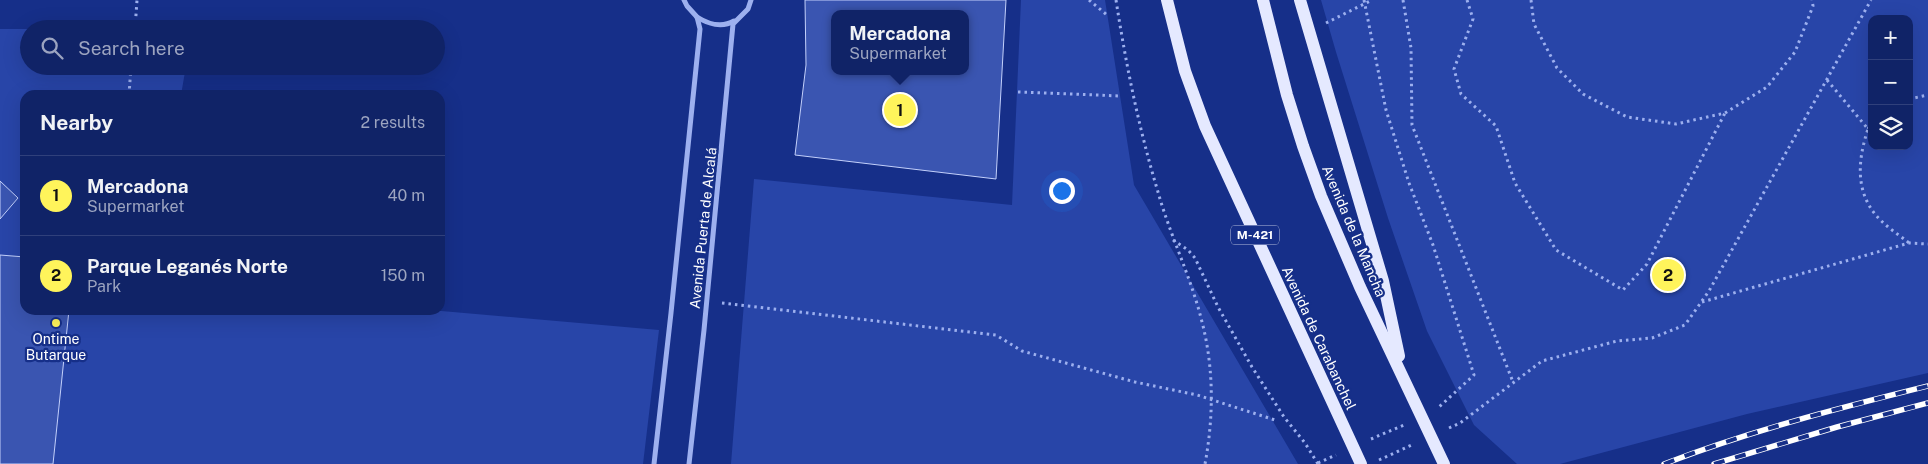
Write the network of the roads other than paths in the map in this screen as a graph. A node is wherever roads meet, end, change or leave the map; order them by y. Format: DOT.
graph roads {
  1 [pos="684,0"];
  2 [pos="751,0"];
  3 [pos="1167,0"];
  4 [pos="1263,0"];
  5 [pos="1300,0"];
  6 [pos="697,17"];
  7 [pos="736,20"];
  8 [pos="1404,376"];
  9 [pos="654,464"];
  10 [pos="689,464"];
  11 [pos="1361,464"];
  12 [pos="1444,464"];
  1 -- 6 [label="street"];
  2 -- 7 [label="street, Avenida Puerta de Alcalá"];
  3 -- 11 [label="main road, Avenida de Carabanchel / M-421"];
  4 -- 8 [label="main road, Avenida de la Mancha"];
  5 -- 8 [label="main road"];
  6 -- 7 [label="street"];
  6 -- 9 [label="street, Avenida Puerta de Alcalá"];
  7 -- 10 [label="street, Avenida Puerta de Alcalá"];
  8 -- 12 [label="main road, Avenida de la Mancha"];
}
